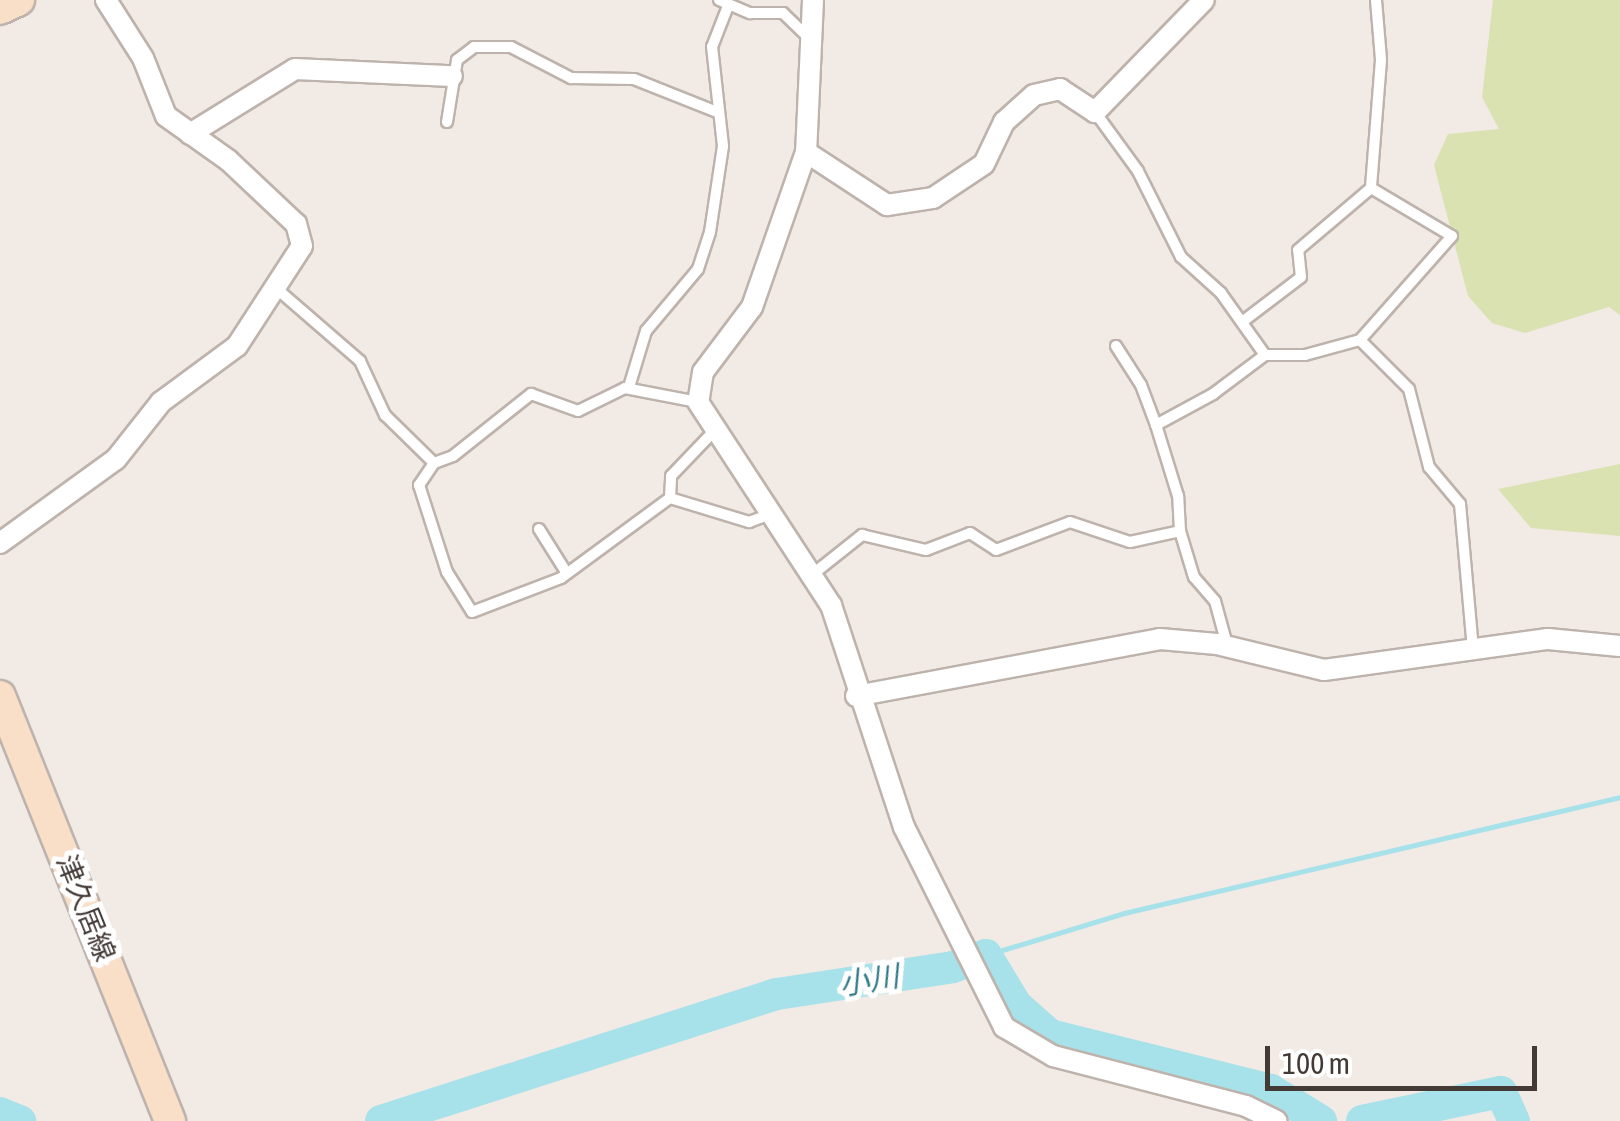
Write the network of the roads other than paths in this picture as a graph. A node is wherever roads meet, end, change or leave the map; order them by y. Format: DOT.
graph roads {
  1 [pos="19,0"];
  2 [pos="106,0"];
  3 [pos="813,0"];
  4 [pos="1204,0"];
  5 [pos="1376,0"];
  6 [pos="723,3"];
  7 [pos="0,9"];
  8 [pos="812,41"];
  9 [pos="452,76"];
  10 [pos="717,112"];
  11 [pos="1095,112"];
  12 [pos="447,122"];
  13 [pos="190,134"];
  14 [pos="806,152"];
  15 [pos="1371,188"];
  16 [pos="278,288"];
  17 [pos="1242,322"];
  18 [pos="1360,340"];
  19 [pos="1116,346"];
  20 [pos="1265,355"];
  21 [pos="629,388"];
  22 [pos="698,402"];
  23 [pos="1156,425"];
  24 [pos="714,431"];
  25 [pos="434,462"];
  26 [pos="670,498"];
  27 [pos="768,515"];
  28 [pos="539,528"];
  29 [pos="1180,531"];
  30 [pos="0,542"];
  31 [pos="566,572"];
  32 [pos="813,574"];
  33 [pos="1227,646"];
  34 [pos="1620,646"];
  35 [pos="1473,651"];
  36 [pos="0,696"];
  37 [pos="856,696"];
  38 [pos="170,1121"];
  39 [pos="1277,1121"];
  1 -- 7 [label="main road"];
  2 -- 13 [label="street"];
  3 -- 8 [label="street"];
  4 -- 11 [label="street"];
  5 -- 15 [label="lane"];
  6 -- 8 [label="lane"];
  6 -- 10 [label="lane"];
  8 -- 14 [label="street"];
  9 -- 10 [label="lane"];
  9 -- 12 [label="lane"];
  9 -- 13 [label="street"];
  10 -- 21 [label="lane"];
  11 -- 14 [label="street"];
  11 -- 17 [label="lane"];
  13 -- 16 [label="street"];
  14 -- 22 [label="street"];
  15 -- 17 [label="lane"];
  15 -- 18 [label="lane"];
  16 -- 25 [label="lane"];
  16 -- 30 [label="street"];
  17 -- 20 [label="lane"];
  18 -- 20 [label="lane"];
  18 -- 35 [label="lane"];
  19 -- 23 [label="lane"];
  20 -- 23 [label="lane"];
  21 -- 22 [label="lane"];
  21 -- 25 [label="lane"];
  22 -- 24 [label="street"];
  23 -- 29 [label="lane"];
  24 -- 26 [label="lane"];
  24 -- 27 [label="street"];
  25 -- 31 [label="lane"];
  26 -- 27 [label="lane"];
  26 -- 31 [label="lane"];
  27 -- 32 [label="street"];
  28 -- 31 [label="lane"];
  29 -- 32 [label="lane"];
  29 -- 33 [label="lane"];
  32 -- 37 [label="street"];
  33 -- 35 [label="street"];
  33 -- 37 [label="street"];
  34 -- 35 [label="street"];
  36 -- 38 [label="main road, 津久居線"];
  37 -- 39 [label="street"];
}
